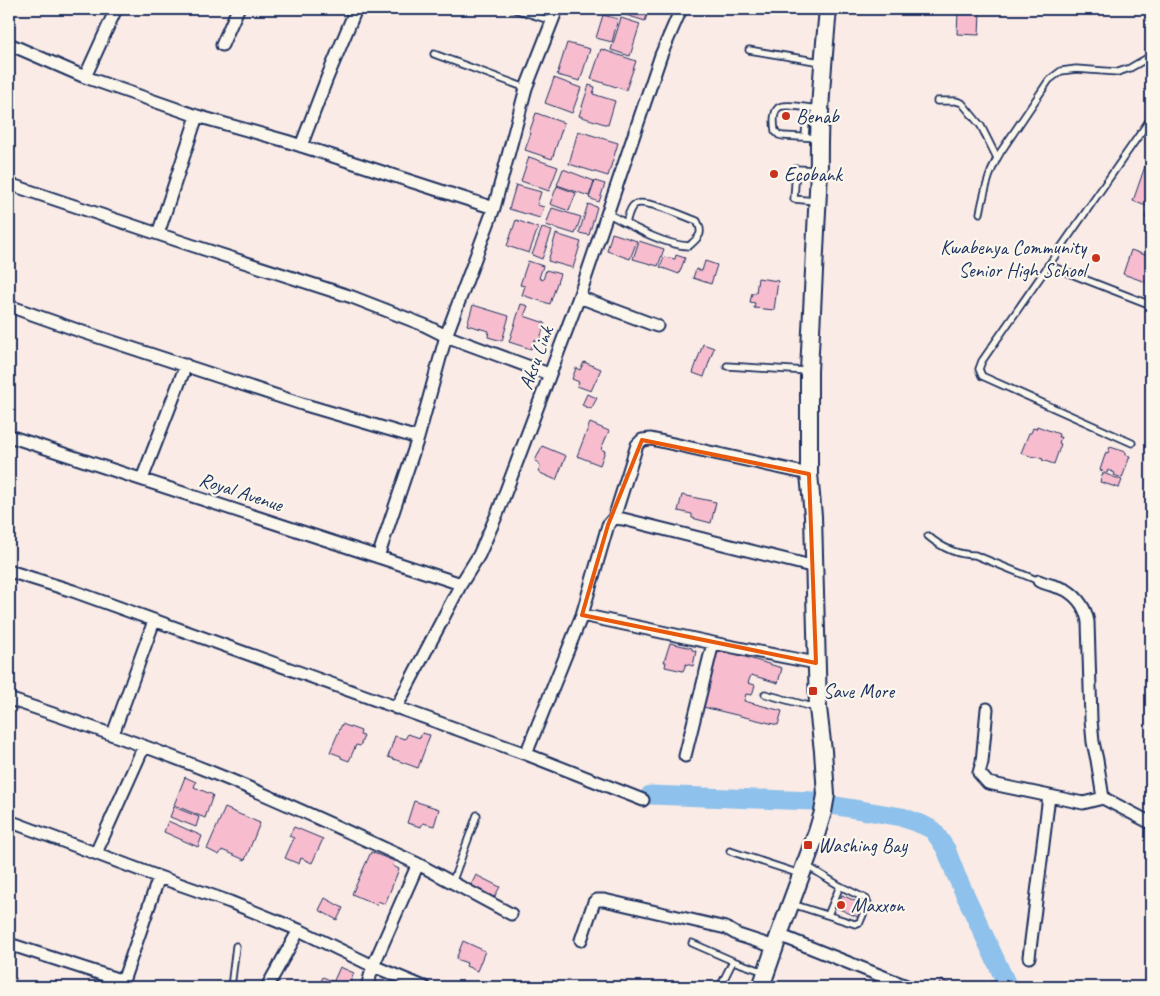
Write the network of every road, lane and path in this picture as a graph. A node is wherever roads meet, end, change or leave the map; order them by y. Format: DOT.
graph roads {
  1 [pos="116,9"];
  2 [pos="238,9"];
  3 [pos="356,9"];
  4 [pos="514,9"];
  5 [pos="557,9"];
  6 [pos="682,9"];
  7 [pos="828,9"];
  8 [pos="928,9"];
  9 [pos="938,9"];
  10 [pos="552,22"];
  11 [pos="9,44"];
  12 [pos="222,45"];
  13 [pos="749,50"];
  14 [pos="434,54"];
  15 [pos="1151,56"];
  16 [pos="822,63"];
  17 [pos="85,77"];
  18 [pos="526,88"];
  19 [pos="937,101"];
  20 [pos="813,109"];
  21 [pos="197,116"];
  22 [pos="1151,118"];
  23 [pos="812,137"];
  24 [pos="301,146"];
  25 [pos="997,158"];
  26 [pos="819,170"];
  27 [pos="9,184"];
  28 [pos="818,201"];
  29 [pos="494,208"];
  30 [pos="607,213"];
  31 [pos="980,213"];
  32 [pos="626,223"];
  33 [pos="158,234"];
  34 [pos="1048,265"];
  35 [pos="579,298"];
  36 [pos="1151,305"];
  37 [pos="9,306"];
  38 [pos="657,326"];
  39 [pos="446,336"];
  40 [pos="186,366"];
  41 [pos="727,366"];
  42 [pos="809,371"];
  43 [pos="549,374"];
  44 [pos="9,436"];
  45 [pos="418,438"];
  46 [pos="1132,443"];
  47 [pos="809,474"];
  48 [pos="142,479"];
  49 [pos="614,518"];
  50 [pos="928,536"];
  51 [pos="378,558"];
  52 [pos="815,567"];
  53 [pos="9,571"];
  54 [pos="1039,581"];
  55 [pos="461,584"];
  56 [pos="582,615"];
  57 [pos="154,620"];
  58 [pos="713,643"];
  59 [pos="816,663"];
  60 [pos="765,694"];
  61 [pos="9,699"];
  62 [pos="396,708"];
  63 [pos="818,708"];
  64 [pos="987,709"];
  65 [pos="113,734"];
  66 [pos="144,746"];
  67 [pos="526,754"];
  68 [pos="685,756"];
  69 [pos="1049,796"];
  70 [pos="1104,798"];
  71 [pos="643,800"];
  72 [pos="477,815"];
  73 [pos="9,821"];
  74 [pos="1151,823"];
  75 [pos="730,852"];
  76 [pos="96,853"];
  77 [pos="418,864"];
  78 [pos="803,870"];
  79 [pos="159,877"];
  80 [pos="452,883"];
  81 [pos="840,886"];
  82 [pos="791,904"];
  83 [pos="511,914"];
  84 [pos="828,915"];
  85 [pos="299,930"];
  86 [pos="581,940"];
  87 [pos="777,941"];
  88 [pos="692,943"];
  89 [pos="9,944"];
  90 [pos="236,946"];
  91 [pos="1029,957"];
  92 [pos="733,961"];
  93 [pos="373,966"];
  94 [pos="764,980"];
  95 [pos="121,984"];
  96 [pos="232,987"];
  97 [pos="267,987"];
  98 [pos="367,987"];
  99 [pos="424,987"];
  100 [pos="720,987"];
  101 [pos="909,987"];
  1 -- 17 [label="street"];
  2 -- 12 [label="street"];
  3 -- 24 [label="street"];
  4 -- 10 [label="lane"];
  5 -- 10 [label="street"];
  6 -- 30 [label="street, Aksu Link"];
  7 -- 16 [label="main road"];
  8 -- 9 [label="lane"];
  10 -- 18 [label="street"];
  11 -- 17 [label="street"];
  13 -- 16 [label="lane"];
  14 -- 18 [label="lane"];
  15 -- 25 [label="lane"];
  16 -- 20 [label="main road"];
  17 -- 21 [label="street"];
  18 -- 29 [label="street"];
  19 -- 25 [label="lane"];
  20 -- 23 [label="main road"];
  20 -- 23 [label="lane"];
  21 -- 24 [label="street"];
  21 -- 33 [label="street"];
  22 -- 34 [label="lane"];
  23 -- 26 [label="main road"];
  24 -- 29 [label="street"];
  25 -- 31 [label="lane"];
  26 -- 28 [label="main road"];
  26 -- 28 [label="lane"];
  27 -- 33 [label="street"];
  28 -- 42 [label="main road"];
  29 -- 39 [label="street"];
  30 -- 32 [label="lane"];
  30 -- 35 [label="street, Aksu Link"];
  32 -- 32 [label="lane"];
  33 -- 39 [label="street"];
  34 -- 36 [label="lane"];
  34 -- 46 [label="lane"];
  35 -- 38 [label="street"];
  35 -- 43 [label="street, Aksu Link"];
  37 -- 40 [label="street"];
  39 -- 43 [label="street"];
  39 -- 45 [label="street"];
  40 -- 45 [label="street"];
  40 -- 48 [label="street"];
  41 -- 42 [label="lane"];
  42 -- 47 [label="main road"];
  43 -- 55 [label="street, Aksu Link"];
  44 -- 48 [label="street, Royal Avenue"];
  45 -- 51 [label="street"];
  47 -- 49 [label="street"];
  47 -- 52 [label="main road"];
  48 -- 51 [label="street, Royal Avenue"];
  49 -- 52 [label="street"];
  49 -- 56 [label="street"];
  50 -- 54 [label="lane"];
  51 -- 55 [label="street, Royal Avenue"];
  52 -- 59 [label="main road"];
  53 -- 57 [label="street"];
  54 -- 70 [label="street"];
  55 -- 62 [label="street, Aksu Link"];
  56 -- 58 [label="street"];
  56 -- 67 [label="street"];
  57 -- 62 [label="street"];
  57 -- 65 [label="street"];
  58 -- 59 [label="street"];
  58 -- 68 [label="street"];
  59 -- 63 [label="main road"];
  60 -- 63 [label="lane"];
  61 -- 65 [label="street"];
  62 -- 67 [label="street"];
  63 -- 78 [label="main road"];
  64 -- 69 [label="street"];
  65 -- 66 [label="street"];
  66 -- 76 [label="street"];
  66 -- 77 [label="street"];
  67 -- 71 [label="street"];
  69 -- 70 [label="street"];
  69 -- 91 [label="street"];
  70 -- 74 [label="street"];
  72 -- 80 [label="lane"];
  73 -- 76 [label="street"];
  75 -- 78 [label="lane"];
  76 -- 79 [label="street"];
  77 -- 80 [label="street"];
  77 -- 93 [label="street"];
  78 -- 81 [label="lane"];
  78 -- 82 [label="main road"];
  79 -- 85 [label="street"];
  79 -- 95 [label="street"];
  80 -- 83 [label="street"];
  81 -- 84 [label="lane"];
  81 -- 84 [label="lane"];
  82 -- 84 [label="lane"];
  82 -- 87 [label="main road"];
  85 -- 93 [label="street"];
  85 -- 97 [label="street"];
  86 -- 87 [label="street"];
  87 -- 94 [label="main road"];
  87 -- 101 [label="street"];
  88 -- 92 [label="lane"];
  89 -- 95 [label="street"];
  90 -- 96 [label="lane"];
  92 -- 94 [label="lane"];
  92 -- 100 [label="lane"];
  93 -- 98 [label="street"];
  93 -- 99 [label="street"];
}
